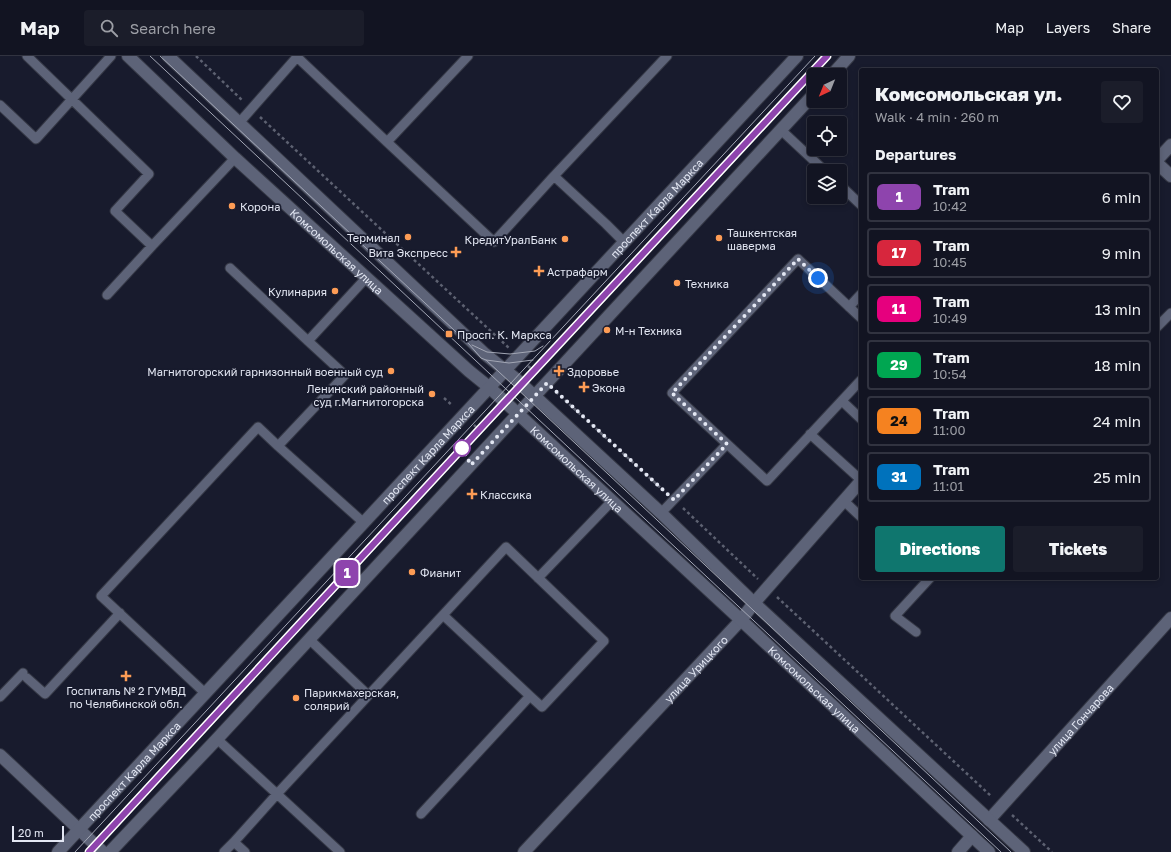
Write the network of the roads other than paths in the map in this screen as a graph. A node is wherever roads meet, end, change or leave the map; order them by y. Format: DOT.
graph roads {
  1 [pos="27,56"];
  2 [pos="111,56"];
  3 [pos="128,56"];
  4 [pos="168,56"];
  5 [pos="468,56"];
  6 [pos="667,56"];
  7 [pos="797,56"];
  8 [pos="849,56"];
  9 [pos="297,57"];
  10 [pos="838,68"];
  11 [pos="72,99"];
  12 [pos="807,102"];
  13 [pos="0,105"];
  14 [pos="239,122"];
  15 [pos="781,130"];
  16 [pos="387,142"];
  17 [pos="1171,145"];
  18 [pos="235,158"];
  19 [pos="1159,158"];
  20 [pos="817,164"];
  21 [pos="1159,166"];
  22 [pos="554,176"];
  23 [pos="1171,176"];
  24 [pos="847,192"];
  25 [pos="859,203"];
  26 [pos="624,242"];
  27 [pos="152,246"];
  28 [pos="230,268"];
  29 [pos="366,277"];
  30 [pos="107,295"];
  31 [pos="859,296"];
  32 [pos="849,307"];
  33 [pos="1171,313"];
  34 [pos="859,316"];
  35 [pos="1159,325"];
  36 [pos="308,341"];
  37 [pos="506,370"];
  38 [pos="859,382"];
  39 [pos="490,388"];
  40 [pos="535,396"];
  41 [pos="842,401"];
  42 [pos="518,414"];
  43 [pos="859,417"];
  44 [pos="810,434"];
  45 [pos="727,444"];
  46 [pos="278,446"];
  47 [pos="859,479"];
  48 [pos="859,483"];
  49 [pos="843,500"];
  50 [pos="612,501"];
  51 [pos="661,513"];
  52 [pos="859,515"];
  53 [pos="364,523"];
  54 [pos="538,578"];
  55 [pos="927,580"];
  56 [pos="754,603"];
  57 [pos="120,613"];
  58 [pos="443,615"];
  59 [pos="1171,618"];
  60 [pos="741,620"];
  61 [pos="916,632"];
  62 [pos="309,639"];
  63 [pos="205,693"];
  64 [pos="368,695"];
  65 [pos="530,696"];
  66 [pos="0,697"];
  67 [pos="217,739"];
  68 [pos="0,755"];
  69 [pos="277,794"];
  70 [pos="421,814"];
  71 [pos="989,820"];
  72 [pos="79,829"];
  73 [pos="972,836"];
  74 [pos="234,842"];
  75 [pos="58,852"];
  76 [pos="103,852"];
  77 [pos="110,852"];
  78 [pos="224,852"];
  79 [pos="245,852"];
  80 [pos="340,852"];
  81 [pos="524,852"];
  82 [pos="958,852"];
  83 [pos="989,852"];
  84 [pos="1024,852"];
  1 -- 11 [label="lane"];
  2 -- 11 [label="lane"];
  3 -- 18 [label="main road, Комсомольская улица"];
  4 -- 14 [label="main road, Комсомольская улица"];
  5 -- 16 [label="lane"];
  6 -- 22 [label="lane"];
  7 -- 26 [label="main road, проспект Карла Маркса"];
  8 -- 10 [label="main road"];
  9 -- 14 [label="lane"];
  9 -- 16 [label="lane"];
  11 -- 13 [label="lane"];
  11 -- 27 [label="lane"];
  12 -- 15 [label="main road"];
  14 -- 37 [label="main road, Комсомольская улица"];
  15 -- 20 [label="lane"];
  15 -- 40 [label="main road"];
  16 -- 22 [label="lane"];
  17 -- 19 [label="main road"];
  18 -- 27 [label="lane"];
  18 -- 29 [label="main road, Комсомольская улица"];
  21 -- 23 [label="main road"];
  22 -- 26 [label="lane"];
  24 -- 25 [label="lane"];
  26 -- 37 [label="main road, проспект Карла Маркса"];
  27 -- 30 [label="lane"];
  28 -- 36 [label="lane"];
  29 -- 36 [label="lane"];
  29 -- 39 [label="main road, Комсомольская улица"];
  31 -- 32 [label="lane"];
  32 -- 34 [label="lane"];
  32 -- 45 [label="lane"];
  33 -- 35 [label="lane"];
  36 -- 46 [label="lane"];
  37 -- 39 [label="main road, проспект Карла Маркса"];
  37 -- 40 [label="main road, Комсомольская улица"];
  38 -- 41 [label="lane"];
  39 -- 42 [label="main road, Комсомольская улица"];
  39 -- 53 [label="main road, проспект Карла Маркса"];
  40 -- 42 [label="main road"];
  40 -- 51 [label="main road, Комсомольская улица"];
  41 -- 43 [label="lane"];
  41 -- 44 [label="lane"];
  42 -- 50 [label="main road, Комсомольская улица"];
  42 -- 62 [label="main road"];
  44 -- 45 [label="lane"];
  44 -- 47 [label="lane"];
  45 -- 51 [label="lane"];
  46 -- 53 [label="lane"];
  46 -- 57 [label="lane"];
  48 -- 49 [label="main road, улица Урицкого"];
  49 -- 52 [label="lane"];
  49 -- 56 [label="main road, улица Урицкого"];
  50 -- 54 [label="lane"];
  50 -- 60 [label="main road, Комсомольская улица"];
  51 -- 56 [label="main road, Комсомольская улица"];
  53 -- 63 [label="main road, проспект Карла Маркса"];
  54 -- 58 [label="lane"];
  54 -- 65 [label="lane"];
  55 -- 61 [label="lane"];
  56 -- 60 [label="main road, улица Урицкого"];
  56 -- 71 [label="main road, Комсомольская улица"];
  57 -- 63 [label="lane"];
  57 -- 66 [label="lane"];
  58 -- 64 [label="lane"];
  58 -- 65 [label="lane"];
  59 -- 71 [label="main road, улица Гончарова"];
  60 -- 73 [label="main road, Комсомольская улица"];
  60 -- 81 [label="main road, улица Урицкого"];
  62 -- 64 [label="lane"];
  62 -- 67 [label="main road"];
  63 -- 72 [label="main road, проспект Карла Маркса"];
  64 -- 69 [label="lane"];
  65 -- 70 [label="lane"];
  67 -- 69 [label="lane"];
  67 -- 77 [label="main road"];
  68 -- 72 [label="main road"];
  69 -- 74 [label="lane"];
  69 -- 80 [label="lane"];
  71 -- 84 [label="main road, Комсомольская улица"];
  72 -- 75 [label="main road, проспект Карла Маркса"];
  72 -- 76 [label="main road"];
  73 -- 82 [label="main road"];
  73 -- 83 [label="main road, Комсомольская улица"];
  74 -- 78 [label="lane"];
  74 -- 79 [label="lane"];
}
